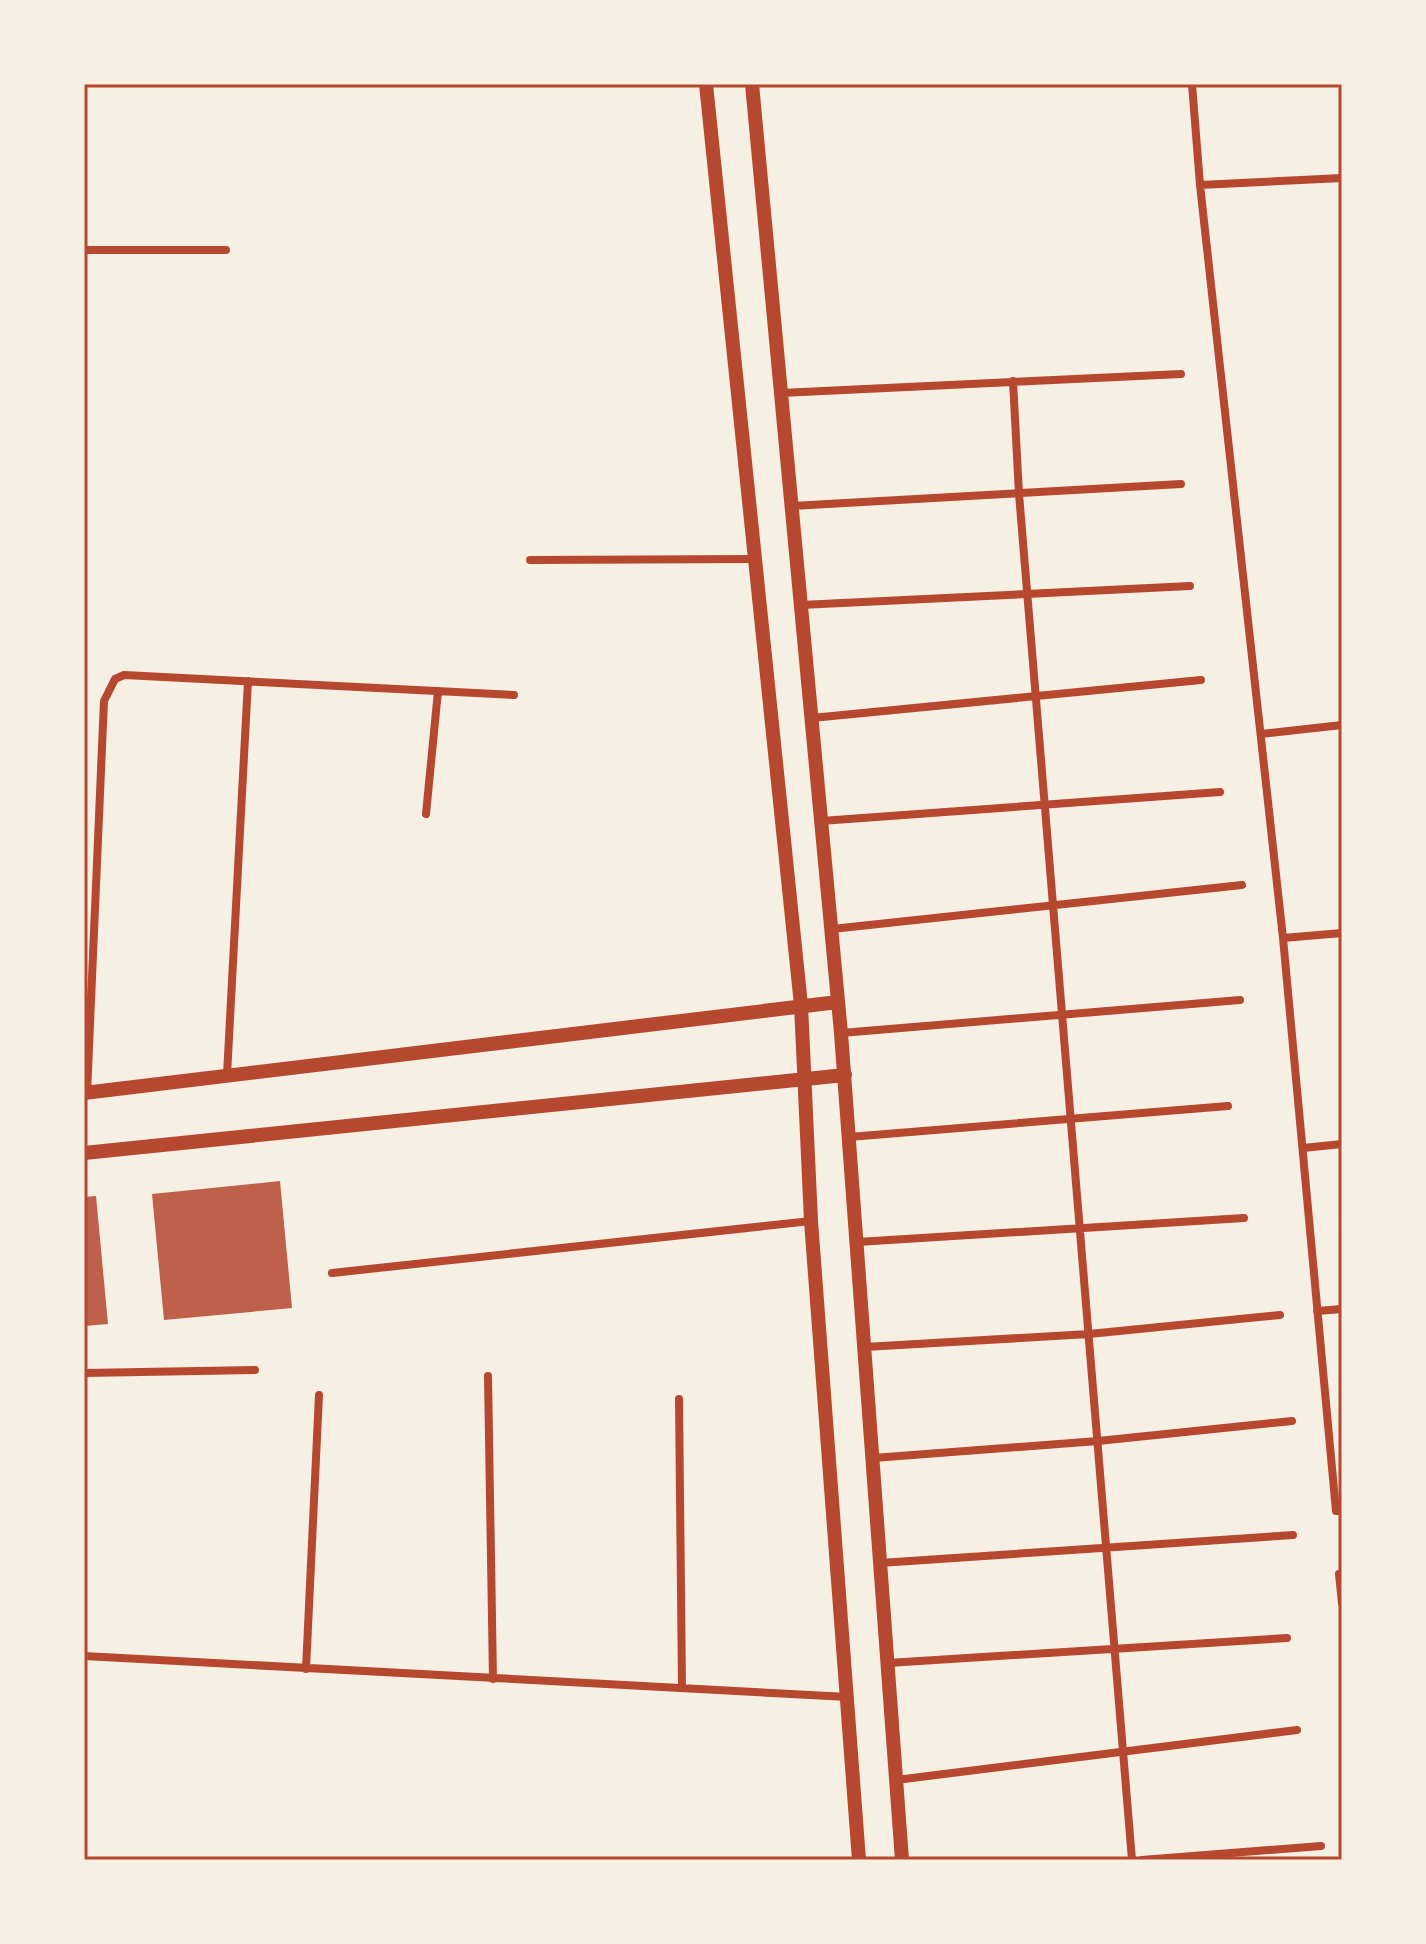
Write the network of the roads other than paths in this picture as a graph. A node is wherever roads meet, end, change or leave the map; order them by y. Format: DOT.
graph roads {
  1 [pos="706,84"];
  2 [pos="752,84"];
  3 [pos="1192,84"];
  4 [pos="1342,178"];
  5 [pos="1200,185"];
  6 [pos="84,250"];
  7 [pos="226,250"];
  8 [pos="1181,374"];
  9 [pos="1013,381"];
  10 [pos="781,393"];
  11 [pos="1181,484"];
  12 [pos="1019,494"];
  13 [pos="792,506"];
  14 [pos="755,559"];
  15 [pos="530,560"];
  16 [pos="1190,586"];
  17 [pos="1027,594"];
  18 [pos="801,605"];
  19 [pos="1201,680"];
  20 [pos="248,681"];
  21 [pos="438,691"];
  22 [pos="514,695"];
  23 [pos="1036,697"];
  24 [pos="812,718"];
  25 [pos="1342,725"];
  26 [pos="1261,734"];
  27 [pos="1220,792"];
  28 [pos="1045,806"];
  29 [pos="426,814"];
  30 [pos="821,821"];
  31 [pos="1242,885"];
  32 [pos="1053,907"];
  33 [pos="832,929"];
  34 [pos="1342,933"];
  35 [pos="1283,938"];
  36 [pos="1240,1000"];
  37 [pos="838,1002"];
  38 [pos="801,1005"];
  39 [pos="1062,1012"];
  40 [pos="841,1033"];
  41 [pos="227,1075"];
  42 [pos="845,1075"];
  43 [pos="807,1079"];
  44 [pos="85,1093"];
  45 [pos="1228,1106"];
  46 [pos="1071,1118"];
  47 [pos="849,1137"];
  48 [pos="1342,1144"];
  49 [pos="1303,1148"];
  50 [pos="84,1153"];
  51 [pos="1244,1218"];
  52 [pos="811,1221"];
  53 [pos="1080,1229"];
  54 [pos="857,1242"];
  55 [pos="332,1273"];
  56 [pos="1342,1309"];
  57 [pos="1317,1311"];
  58 [pos="1280,1315"];
  59 [pos="1089,1334"];
  60 [pos="865,1347"];
  61 [pos="255,1370"];
  62 [pos="84,1373"];
  63 [pos="488,1376"];
  64 [pos="319,1395"];
  65 [pos="679,1399"];
  66 [pos="1292,1421"];
  67 [pos="1098,1441"];
  68 [pos="873,1458"];
  69 [pos="1342,1511"];
  70 [pos="1293,1535"];
  71 [pos="1106,1546"];
  72 [pos="880,1563"];
  73 [pos="1339,1574"];
  74 [pos="1342,1603"];
  75 [pos="1287,1638"];
  76 [pos="1115,1649"];
  77 [pos="84,1656"];
  78 [pos="888,1663"];
  79 [pos="306,1669"];
  80 [pos="493,1679"];
  81 [pos="682,1688"];
  82 [pos="848,1697"];
  83 [pos="1297,1730"];
  84 [pos="1123,1754"];
  85 [pos="896,1780"];
  86 [pos="1321,1846"];
  87 [pos="859,1860"];
  88 [pos="902,1860"];
  89 [pos="1132,1860"];
  90 [pos="1142,1860"];
  1 -- 14 [label="street"];
  2 -- 10 [label="street"];
  3 -- 5 [label="street"];
  4 -- 5 [label="street"];
  5 -- 26 [label="street"];
  6 -- 7 [label="street"];
  8 -- 9 [label="street"];
  9 -- 10 [label="street"];
  9 -- 12 [label="street"];
  10 -- 13 [label="street"];
  11 -- 12 [label="street"];
  12 -- 13 [label="street"];
  12 -- 17 [label="street"];
  13 -- 18 [label="street"];
  14 -- 15 [label="street"];
  14 -- 38 [label="street"];
  16 -- 17 [label="street"];
  17 -- 18 [label="street"];
  17 -- 23 [label="street"];
  18 -- 24 [label="street"];
  19 -- 23 [label="street"];
  20 -- 21 [label="street"];
  20 -- 41 [label="street"];
  20 -- 44 [label="street"];
  21 -- 22 [label="street"];
  21 -- 29 [label="street"];
  23 -- 24 [label="street"];
  23 -- 28 [label="street"];
  24 -- 30 [label="street"];
  25 -- 26 [label="street"];
  26 -- 35 [label="street"];
  27 -- 28 [label="street"];
  28 -- 30 [label="street"];
  28 -- 32 [label="street"];
  30 -- 33 [label="street"];
  31 -- 32 [label="street"];
  32 -- 33 [label="street"];
  32 -- 39 [label="street"];
  33 -- 37 [label="street"];
  34 -- 35 [label="street"];
  35 -- 49 [label="street"];
  36 -- 39 [label="street"];
  37 -- 38 [label="street"];
  37 -- 40 [label="street"];
  38 -- 41 [label="street"];
  38 -- 43 [label="street"];
  39 -- 40 [label="street"];
  39 -- 46 [label="street"];
  40 -- 42 [label="street"];
  41 -- 44 [label="street"];
  42 -- 43 [label="street"];
  42 -- 47 [label="street"];
  43 -- 50 [label="street"];
  43 -- 52 [label="street"];
  45 -- 46 [label="street"];
  46 -- 47 [label="street"];
  46 -- 53 [label="street"];
  47 -- 54 [label="street"];
  48 -- 49 [label="street"];
  49 -- 57 [label="street"];
  51 -- 53 [label="street"];
  52 -- 55 [label="street"];
  52 -- 82 [label="street"];
  53 -- 54 [label="street"];
  53 -- 59 [label="street"];
  54 -- 60 [label="street"];
  56 -- 57 [label="street"];
  57 -- 69 [label="street"];
  58 -- 59 [label="street"];
  59 -- 60 [label="street"];
  59 -- 67 [label="street"];
  60 -- 68 [label="street"];
  61 -- 62 [label="street"];
  63 -- 80 [label="street"];
  64 -- 79 [label="street"];
  65 -- 81 [label="street"];
  66 -- 67 [label="street"];
  67 -- 68 [label="street"];
  67 -- 71 [label="street"];
  68 -- 72 [label="street"];
  70 -- 71 [label="street"];
  71 -- 72 [label="street"];
  71 -- 76 [label="street"];
  72 -- 78 [label="street"];
  73 -- 74 [label="street"];
  75 -- 76 [label="street"];
  76 -- 78 [label="street"];
  76 -- 84 [label="street"];
  77 -- 79 [label="street"];
  78 -- 85 [label="street"];
  79 -- 80 [label="street"];
  80 -- 81 [label="street"];
  81 -- 82 [label="street"];
  82 -- 87 [label="street"];
  83 -- 84 [label="street"];
  84 -- 85 [label="street"];
  84 -- 89 [label="street"];
  85 -- 88 [label="street"];
  86 -- 90 [label="street"];
}
